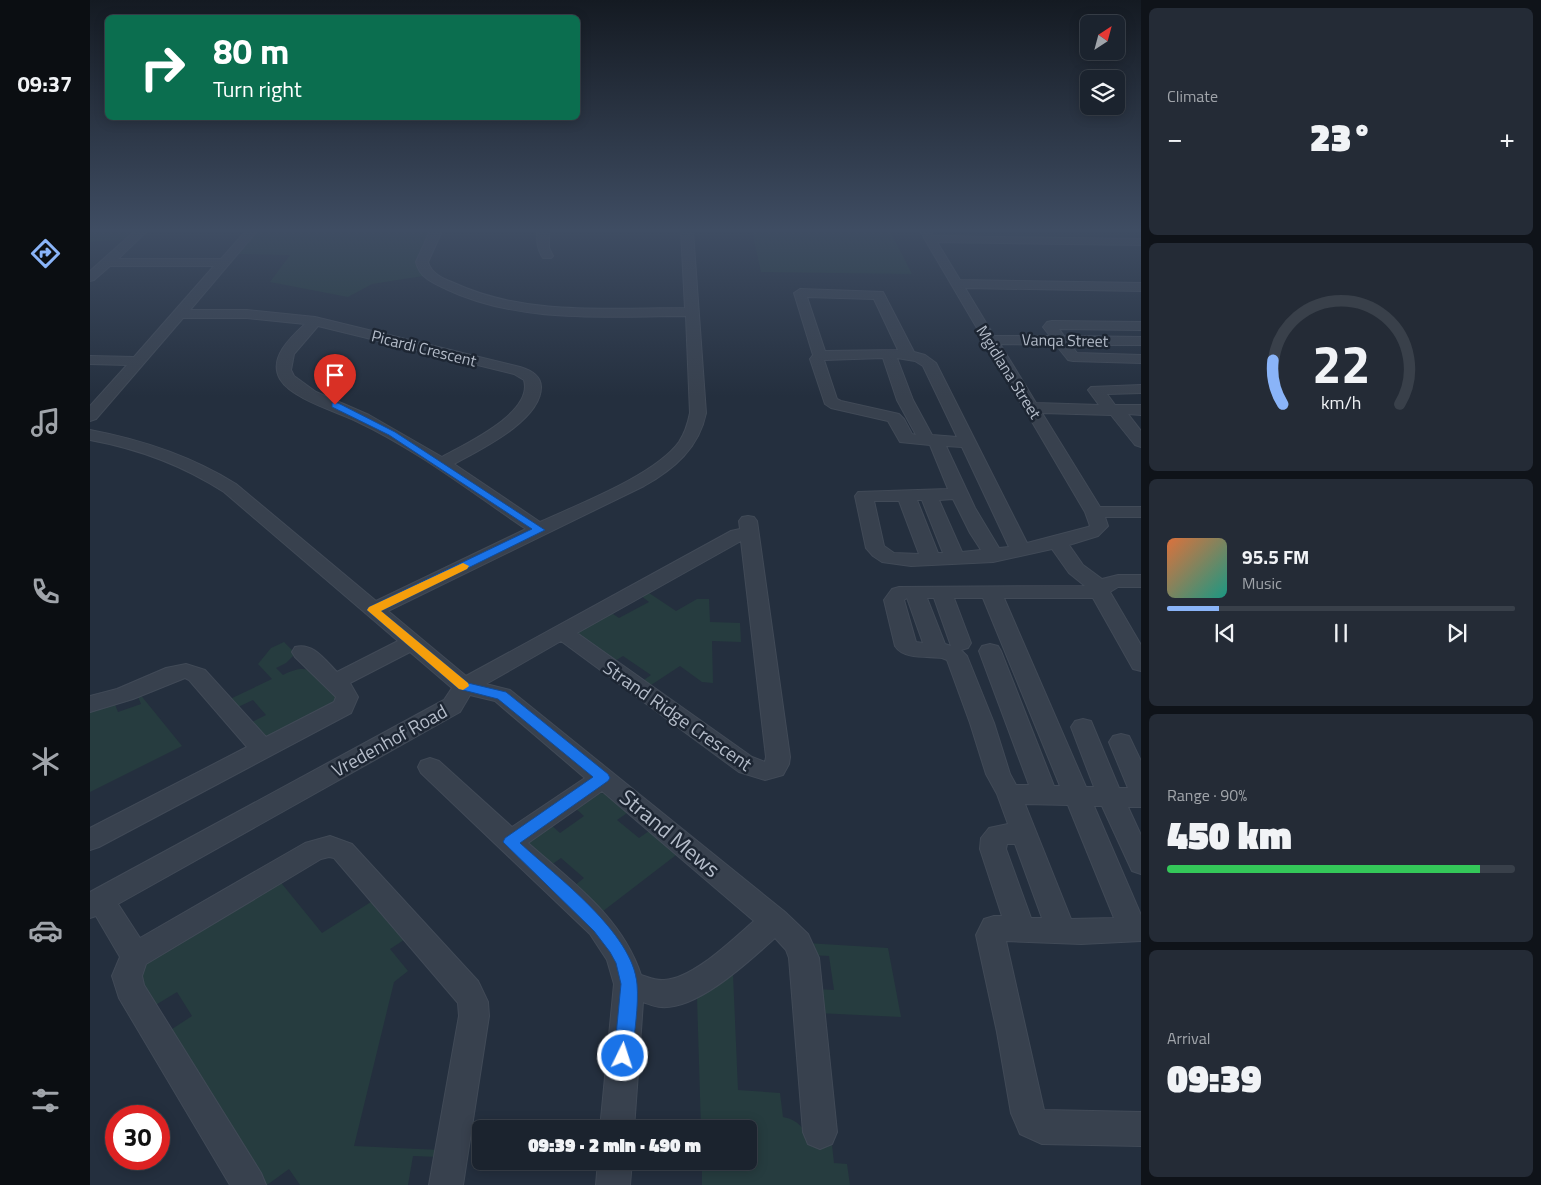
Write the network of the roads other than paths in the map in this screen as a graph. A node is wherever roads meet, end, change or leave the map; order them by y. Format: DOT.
graph roads {
  1 [pos="203,286"];
  2 [pos="451,286"];
  3 [pos="691,286"];
  4 [pos="957,286"];
  5 [pos="1021,286"];
  6 [pos="1096,286"];
  7 [pos="1029,298"];
  8 [pos="1107,299"];
  9 [pos="693,312"];
  10 [pos="180,314"];
  11 [pos="315,321"];
  12 [pos="1135,325"];
  13 [pos="989,340"];
  14 [pos="1059,340"];
  15 [pos="1141,341"];
  16 [pos="889,355"];
  17 [pos="820,356"];
  18 [pos="909,356"];
  19 [pos="1141,359"];
  20 [pos="90,360"];
  21 [pos="138,361"];
  22 [pos="1141,390"];
  23 [pos="1033,408"];
  24 [pos="1114,410"];
  25 [pos="1141,410"];
  26 [pos="90,416"];
  27 [pos="90,435"];
  28 [pos="931,441"];
  29 [pos="968,442"];
  30 [pos="1141,442"];
  31 [pos="441,465"];
  32 [pos="928,494"];
  33 [pos="960,494"];
  34 [pos="906,495"];
  35 [pos="1094,512"];
  36 [pos="1141,512"];
  37 [pos="540,530"];
  38 [pos="1058,542"];
  39 [pos="1021,552"];
  40 [pos="993,556"];
  41 [pos="955,559"];
  42 [pos="931,560"];
  43 [pos="1141,581"];
  44 [pos="1101,590"];
  45 [pos="916,592"];
  46 [pos="942,592"];
  47 [pos="991,592"];
  48 [pos="373,610"];
  49 [pos="562,632"];
  50 [pos="411,643"];
  51 [pos="960,643"];
  52 [pos="936,649"];
  53 [pos="990,651"];
  54 [pos="303,652"];
  55 [pos="1139,658"];
  56 [pos="335,682"];
  57 [pos="464,686"];
  58 [pos="90,704"];
  59 [pos="1082,727"];
  60 [pos="1121,742"];
  61 [pos="263,750"];
  62 [pos="430,767"];
  63 [pos="603,778"];
  64 [pos="1141,789"];
  65 [pos="1009,794"];
  66 [pos="1045,796"];
  67 [pos="1079,796"];
  68 [pos="1111,798"];
  69 [pos="1141,798"];
  70 [pos="1024,833"];
  71 [pos="90,840"];
  72 [pos="510,842"];
  73 [pos="1141,863"];
  74 [pos="95,903"];
  75 [pos="775,920"];
  76 [pos="1137,929"];
  77 [pos="1021,930"];
  78 [pos="1061,931"];
  79 [pos="135,956"];
  80 [pos="629,984"];
  81 [pos="619,1120"];
  82 [pos="1141,1129"];
  83 [pos="820,1132"];
  84 [pos="614,1170"];
  85 [pos="248,1185"];
  86 [pos="446,1185"];
  87 [pos="613,1185"];
  1 -- 10 [label="street"];
  2 -- 9 [label="street"];
  3 -- 9 [label="street"];
  4 -- 13 [label="street, Mgidlana Street"];
  5 -- 7 [label="street"];
  6 -- 8 [label="street"];
  9 -- 37 [label="street"];
  10 -- 11 [label="street, Picardi Crescent"];
  10 -- 21 [label="street"];
  11 -- 31 [label="street"];
  11 -- 31 [label="street, Picardi Crescent"];
  12 -- 14 [label="street"];
  12 -- 15 [label="street"];
  13 -- 14 [label="street, Vanqa Street"];
  13 -- 23 [label="street, Mgidlana Street"];
  14 -- 15 [label="street, Vanqa Street"];
  14 -- 19 [label="street"];
  16 -- 17 [label="street"];
  16 -- 18 [label="street"];
  16 -- 28 [label="street"];
  17 -- 18 [label="street"];
  17 -- 28 [label="street"];
  18 -- 29 [label="street"];
  20 -- 21 [label="street"];
  21 -- 26 [label="street"];
  22 -- 24 [label="street"];
  23 -- 24 [label="street"];
  23 -- 35 [label="street, Mgidlana Street"];
  24 -- 25 [label="street"];
  24 -- 30 [label="street"];
  27 -- 48 [label="street, Vredenhof Road"];
  28 -- 29 [label="street"];
  28 -- 33 [label="street"];
  29 -- 39 [label="street"];
  31 -- 37 [label="street"];
  32 -- 33 [label="street"];
  32 -- 34 [label="street"];
  32 -- 41 [label="street"];
  33 -- 40 [label="street"];
  34 -- 42 [label="street"];
  34 -- 42 [label="street"];
  35 -- 36 [label="street"];
  35 -- 38 [label="street"];
  37 -- 48 [label="street"];
  38 -- 39 [label="street"];
  38 -- 44 [label="street"];
  39 -- 40 [label="street"];
  40 -- 41 [label="street"];
  41 -- 42 [label="street"];
  43 -- 44 [label="street"];
  44 -- 47 [label="street"];
  44 -- 55 [label="street"];
  45 -- 46 [label="street"];
  45 -- 52 [label="street"];
  45 -- 52 [label="street"];
  46 -- 47 [label="street"];
  46 -- 51 [label="street"];
  47 -- 67 [label="street"];
  48 -- 50 [label="street, Vredenhof Road"];
  49 -- 49 [label="street, Strand Ridge Crescent"];
  49 -- 57 [label="street, Strand Ridge Crescent"];
  50 -- 56 [label="street"];
  50 -- 57 [label="street, Vredenhof Road"];
  52 -- 65 [label="street"];
  53 -- 66 [label="street"];
  54 -- 56 [label="street"];
  56 -- 61 [label="street"];
  57 -- 63 [label="street, Strand Mews"];
  57 -- 74 [label="street, Vredenhof Road"];
  58 -- 61 [label="street"];
  59 -- 68 [label="street"];
  60 -- 64 [label="street"];
  61 -- 71 [label="street"];
  62 -- 72 [label="street"];
  63 -- 72 [label="street"];
  63 -- 75 [label="street, Strand Mews"];
  65 -- 66 [label="street"];
  65 -- 70 [label="street"];
  66 -- 67 [label="street"];
  67 -- 68 [label="street"];
  67 -- 76 [label="street"];
  68 -- 69 [label="street"];
  68 -- 73 [label="street"];
  70 -- 77 [label="street"];
  70 -- 78 [label="street"];
  72 -- 80 [label="street"];
  74 -- 79 [label="street"];
  75 -- 80 [label="street"];
  75 -- 83 [label="street, Strand Mews"];
  76 -- 78 [label="street"];
  77 -- 78 [label="street"];
  77 -- 82 [label="street"];
  79 -- 85 [label="street"];
  79 -- 86 [label="street"];
  80 -- 81 [label="street"];
  84 -- 87 [label="street"];
}
